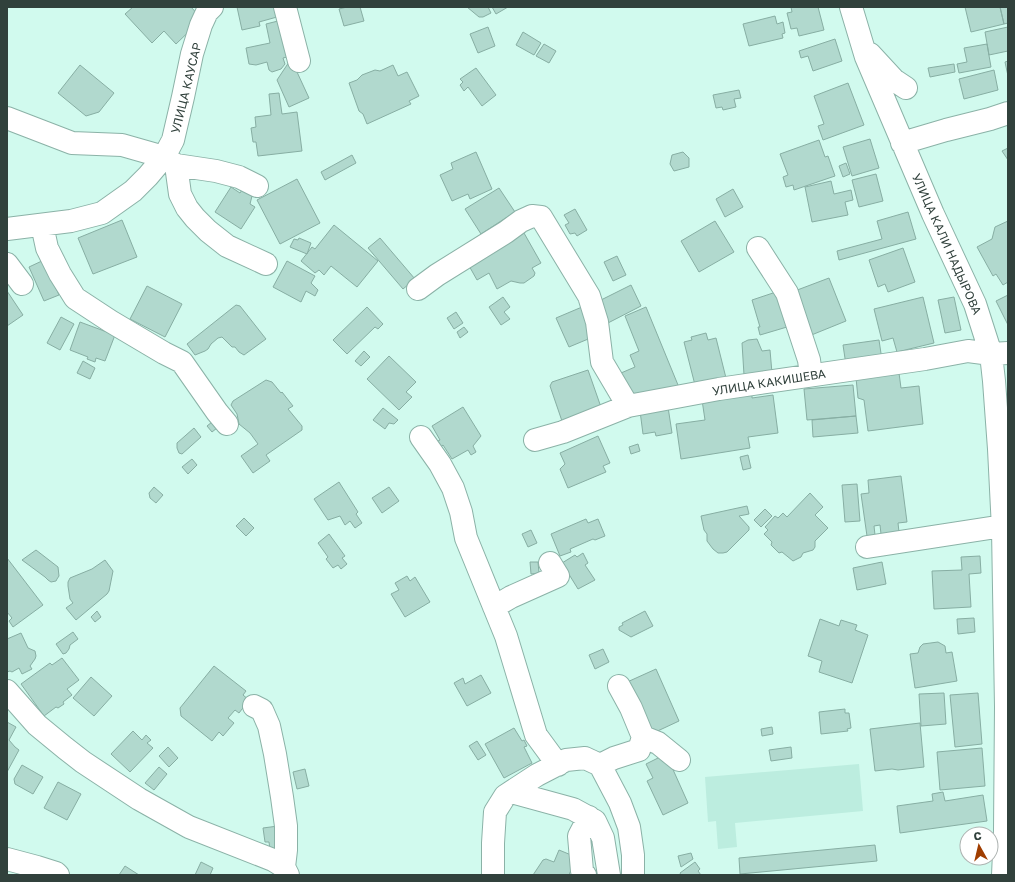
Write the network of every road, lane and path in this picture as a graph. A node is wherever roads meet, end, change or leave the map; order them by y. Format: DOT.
graph roads {
  1 [pos="212,7"];
  2 [pos="285,7"];
  3 [pos="851,7"];
  4 [pos="863,46"];
  5 [pos="299,61"];
  6 [pos="906,88"];
  7 [pos="1008,113"];
  8 [pos="7,118"];
  9 [pos="902,142"];
  10 [pos="170,161"];
  11 [pos="257,186"];
  12 [pos="42,225"];
  13 [pos="7,229"];
  14 [pos="758,248"];
  15 [pos="7,264"];
  16 [pos="266,264"];
  17 [pos="22,284"];
  18 [pos="418,289"];
  19 [pos="999,354"];
  20 [pos="811,375"];
  21 [pos="628,406"];
  22 [pos="227,424"];
  23 [pos="421,437"];
  24 [pos="535,440"];
  25 [pos="1004,528"];
  26 [pos="867,547"];
  27 [pos="550,562"];
  28 [pos="494,607"];
  29 [pos="1006,616"];
  30 [pos="619,686"];
  31 [pos="7,690"];
  32 [pos="254,706"];
  33 [pos="643,737"];
  34 [pos="678,760"];
  35 [pos="558,764"];
  36 [pos="600,765"];
  37 [pos="511,792"];
  38 [pos="589,818"];
  39 [pos="7,859"];
  40 [pos="286,871"];
  41 [pos="58,875"];
  42 [pos="493,875"];
  43 [pos="585,875"];
  44 [pos="609,875"];
  45 [pos="633,875"];
  46 [pos="1004,875"];
  1 -- 10 [label="street, УЛИЦА КАУСАР"];
  2 -- 5 [label="street"];
  3 -- 4 [label="street, УЛИЦА КАЛИ НАДЫРОВА"];
  4 -- 6 [label="street"];
  4 -- 9 [label="street, УЛИЦА КАЛИ НАДЫРОВА"];
  7 -- 9 [label="street"];
  8 -- 10 [label="street"];
  9 -- 19 [label="street, УЛИЦА КАЛИ НАДЫРОВА"];
  10 -- 11 [label="street"];
  10 -- 12 [label="street, УЛИЦА КАУСАР"];
  10 -- 16 [label="street"];
  12 -- 13 [label="street, УЛИЦА КАУСАР"];
  12 -- 22 [label="street"];
  14 -- 20 [label="street"];
  15 -- 17 [label="street"];
  18 -- 21 [label="street"];
  19 -- 20 [label="street, УЛИЦА КАКИШЕВА"];
  19 -- 25 [label="street, УЛИЦА КАЛИ НАДЫРОВА"];
  20 -- 21 [label="street, УЛИЦА КАКИШЕВА"];
  21 -- 24 [label="street, УЛИЦА КАКИШЕВА"];
  23 -- 28 [label="street"];
  25 -- 26 [label="street"];
  25 -- 29 [label="street, УЛИЦА КАЛИ НАДЫРОВА"];
  27 -- 28 [label="street"];
  28 -- 35 [label="street"];
  29 -- 46 [label="street, УЛИЦА КАЛИ НАДЫРОВА"];
  30 -- 33 [label="street"];
  31 -- 40 [label="street"];
  32 -- 40 [label="street"];
  33 -- 34 [label="street"];
  33 -- 36 [label="street"];
  35 -- 36 [label="street"];
  35 -- 37 [label="street"];
  36 -- 45 [label="street"];
  37 -- 38 [label="street"];
  37 -- 42 [label="street"];
  38 -- 43 [label="street"];
  38 -- 44 [label="street"];
  39 -- 41 [label="street"];
}
